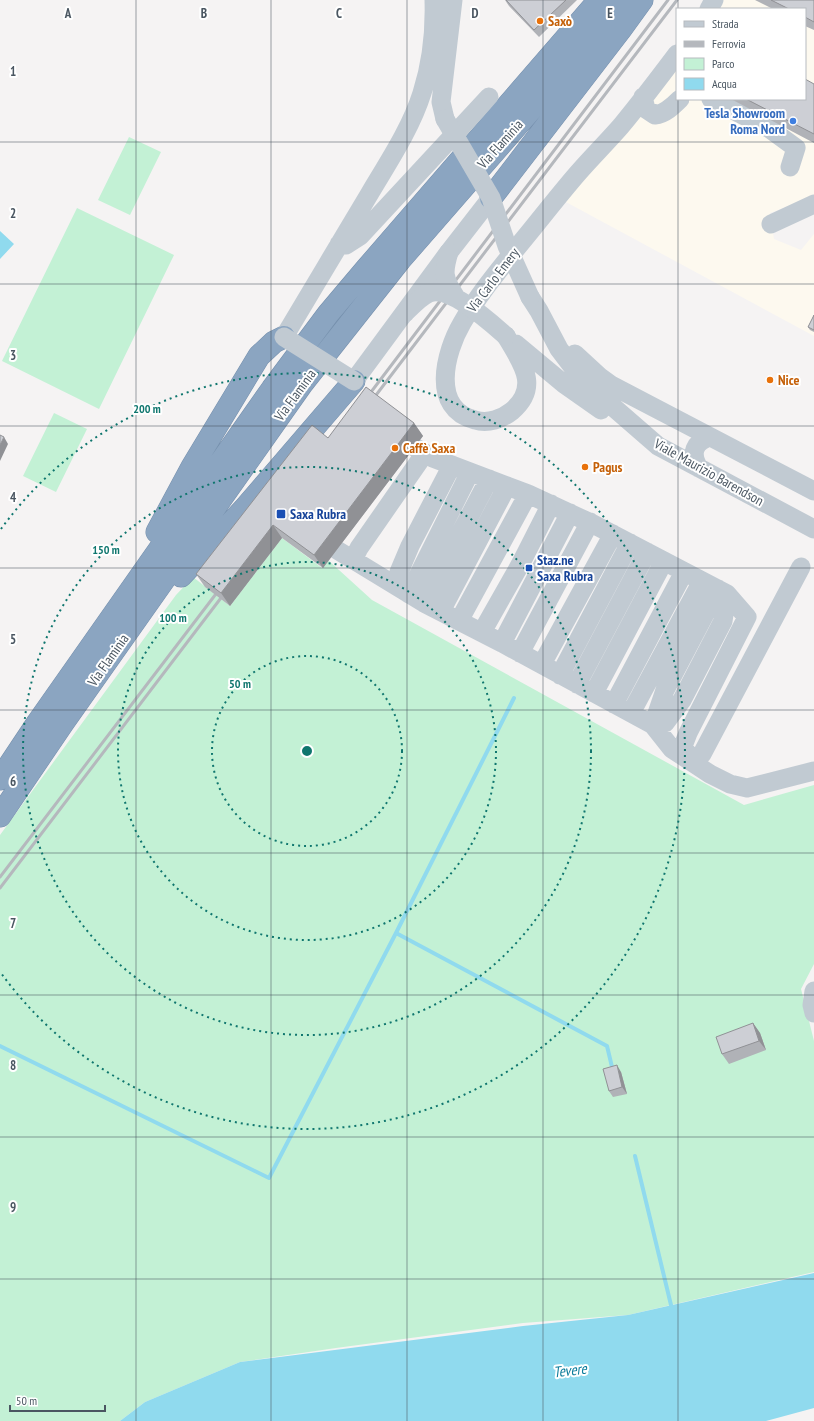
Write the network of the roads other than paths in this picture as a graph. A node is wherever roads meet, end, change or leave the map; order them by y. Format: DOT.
graph roads {
  1 [pos="434,0"];
  2 [pos="453,0"];
  3 [pos="624,0"];
  4 [pos="642,0"];
  5 [pos="594,4"];
  6 [pos="676,55"];
  7 [pos="489,97"];
  8 [pos="643,97"];
  9 [pos="679,100"];
  10 [pos="714,100"];
  11 [pos="790,167"];
  12 [pos="491,198"];
  13 [pos="814,204"];
  14 [pos="772,224"];
  15 [pos="339,244"];
  16 [pos="449,252"];
  17 [pos="455,296"];
  18 [pos="535,304"];
  19 [pos="405,312"];
  20 [pos="506,336"];
  21 [pos="284,337"];
  22 [pos="354,381"];
  23 [pos="710,437"];
  24 [pos="658,446"];
  25 [pos="452,465"];
  26 [pos="699,468"];
  27 [pos="470,472"];
  28 [pos="489,479"];
  29 [pos="507,486"];
  30 [pos="814,491"];
  31 [pos="528,494"];
  32 [pos="551,504"];
  33 [pos="570,513"];
  34 [pos="590,522"];
  35 [pos="814,529"];
  36 [pos="613,534"];
  37 [pos="630,543"];
  38 [pos="337,550"];
  39 [pos="647,552"];
  40 [pos="353,560"];
  41 [pos="664,561"];
  42 [pos="801,567"];
  43 [pos="684,572"];
  44 [pos="715,588"];
  45 [pos="425,602"];
  46 [pos="121,603"];
  47 [pos="459,621"];
  48 [pos="129,631"];
  49 [pos="482,632"];
  50 [pos="502,643"];
  51 [pos="520,653"];
  52 [pos="542,664"];
  53 [pos="560,675"];
  54 [pos="577,684"];
  55 [pos="594,693"];
  56 [pos="614,704"];
  57 [pos="631,714"];
  58 [pos="653,725"];
  59 [pos="692,762"];
  60 [pos="814,771"];
  61 [pos="0,779"];
  62 [pos="0,816"];
  63 [pos="814,991"];
  64 [pos="814,1014"];
  1 -- 15 [label="street"];
  2 -- 12 [label="street, Viale Maurizio Barendson, bridge"];
  3 -- 48 [label="highway, Via Flaminia"];
  4 -- 12 [label="highway"];
  5 -- 46 [label="highway, Via Flaminia"];
  6 -- 8 [label="street, Via Carlo Emery"];
  7 -- 15 [label="street"];
  8 -- 9 [label="street"];
  8 -- 20 [label="street, Via Carlo Emery"];
  10 -- 11 [label="street"];
  12 -- 16 [label="street"];
  12 -- 18 [label="street, Viale Maurizio Barendson, bridge"];
  13 -- 14 [label="street"];
  15 -- 21 [label="street"];
  16 -- 17 [label="street, bridge"];
  16 -- 19 [label="street, bridge"];
  17 -- 19 [label="street, bridge"];
  17 -- 20 [label="street, bridge"];
  18 -- 23 [label="street, Viale Maurizio Barendson"];
  18 -- 24 [label="street, Viale Maurizio Barendson"];
  19 -- 22 [label="street"];
  20 -- 24 [label="street"];
  21 -- 22 [label="street, bridge"];
  21 -- 46 [label="highway"];
  22 -- 48 [label="highway"];
  23 -- 26 [label="street"];
  23 -- 30 [label="street, Viale Maurizio Barendson"];
  24 -- 26 [label="street, Viale Maurizio Barendson"];
  25 -- 27 [label="street"];
  25 -- 40 [label="street"];
  25 -- 45 [label="street"];
  26 -- 35 [label="street, Viale Maurizio Barendson"];
  27 -- 28 [label="street"];
  27 -- 45 [label="street"];
  28 -- 29 [label="street"];
  28 -- 45 [label="street"];
  29 -- 31 [label="street"];
  29 -- 45 [label="street"];
  31 -- 32 [label="street"];
  31 -- 47 [label="street"];
  32 -- 33 [label="street"];
  32 -- 49 [label="street"];
  33 -- 34 [label="street"];
  33 -- 50 [label="street"];
  34 -- 36 [label="street"];
  34 -- 51 [label="street"];
  36 -- 37 [label="street"];
  36 -- 52 [label="street"];
  37 -- 39 [label="street"];
  37 -- 53 [label="street"];
  38 -- 40 [label="street"];
  39 -- 41 [label="street"];
  39 -- 54 [label="street"];
  40 -- 45 [label="street"];
  41 -- 43 [label="street"];
  41 -- 55 [label="street"];
  42 -- 59 [label="street"];
  43 -- 44 [label="street"];
  43 -- 56 [label="street"];
  44 -- 57 [label="street"];
  44 -- 58 [label="street"];
  44 -- 59 [label="street"];
  45 -- 47 [label="street"];
  46 -- 61 [label="highway, Via Flaminia"];
  47 -- 49 [label="street"];
  48 -- 62 [label="highway, Via Flaminia"];
  49 -- 50 [label="street"];
  50 -- 51 [label="street"];
  51 -- 52 [label="street"];
  52 -- 53 [label="street"];
  53 -- 54 [label="street"];
  54 -- 55 [label="street"];
  55 -- 56 [label="street"];
  56 -- 57 [label="street"];
  57 -- 58 [label="street"];
  58 -- 59 [label="street"];
  59 -- 60 [label="street"];
  63 -- 64 [label="street"];
}
